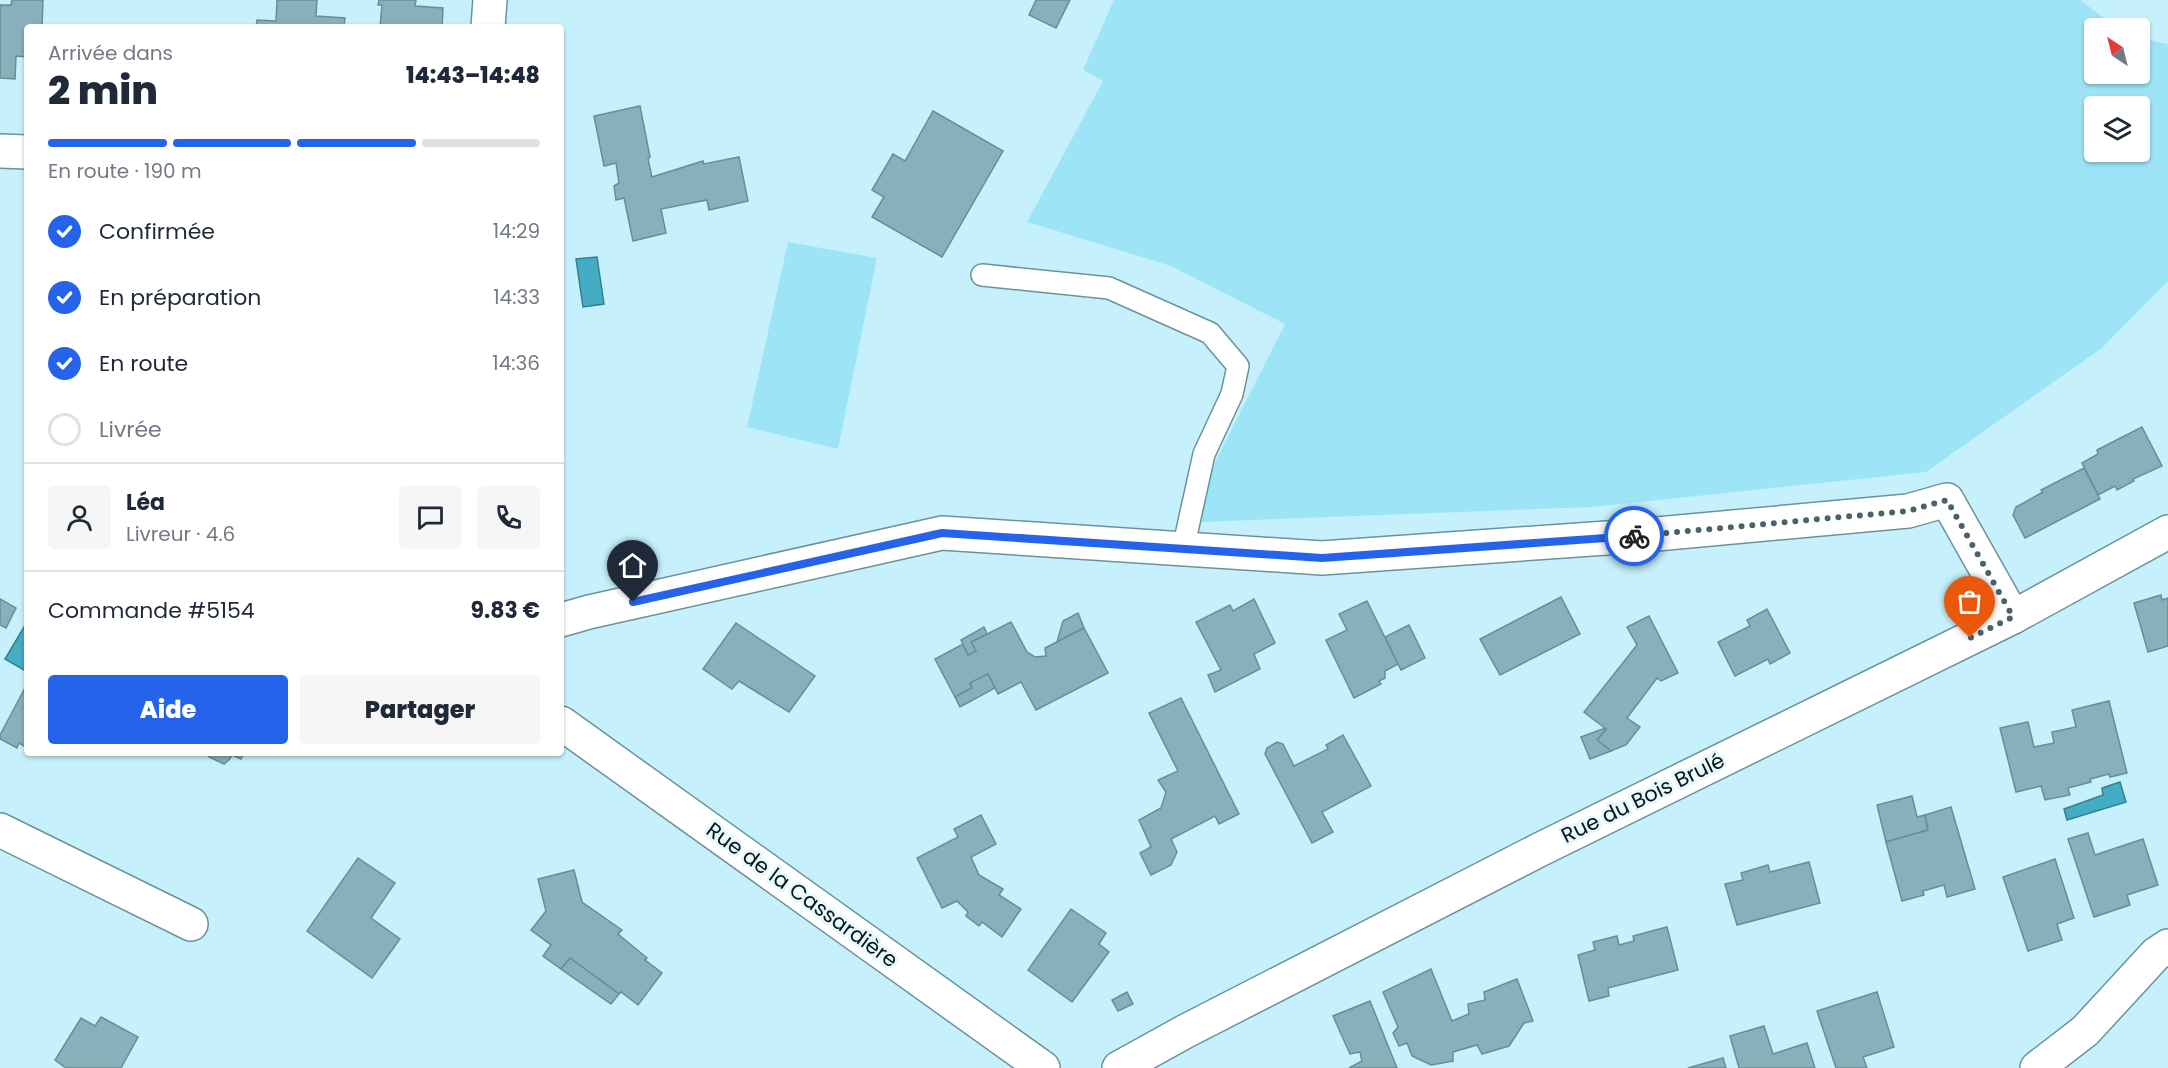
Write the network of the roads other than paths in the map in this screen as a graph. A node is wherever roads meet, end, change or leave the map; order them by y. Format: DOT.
graph roads {
  1 [pos="490,0"];
  2 [pos="488,24"];
  3 [pos="0,151"];
  4 [pos="24,152"];
  5 [pos="982,276"];
  6 [pos="2168,532"];
  7 [pos="1183,549"];
  8 [pos="2013,617"];
  9 [pos="564,619"];
  10 [pos="564,725"];
  11 [pos="0,830"];
  12 [pos="191,924"];
  13 [pos="2168,946"];
  14 [pos="1043,1068"];
  15 [pos="1119,1068"];
  16 [pos="2037,1068"];
  1 -- 2 [label="street"];
  3 -- 4 [label="street"];
  5 -- 7 [label="lane"];
  6 -- 8 [label="street, Rue du Bois Brulé"];
  7 -- 8 [label="street"];
  7 -- 9 [label="street"];
  8 -- 15 [label="street, Rue du Bois Brulé"];
  10 -- 14 [label="street, Rue de la Cassardière"];
  11 -- 12 [label="street"];
  13 -- 16 [label="street"];
}
